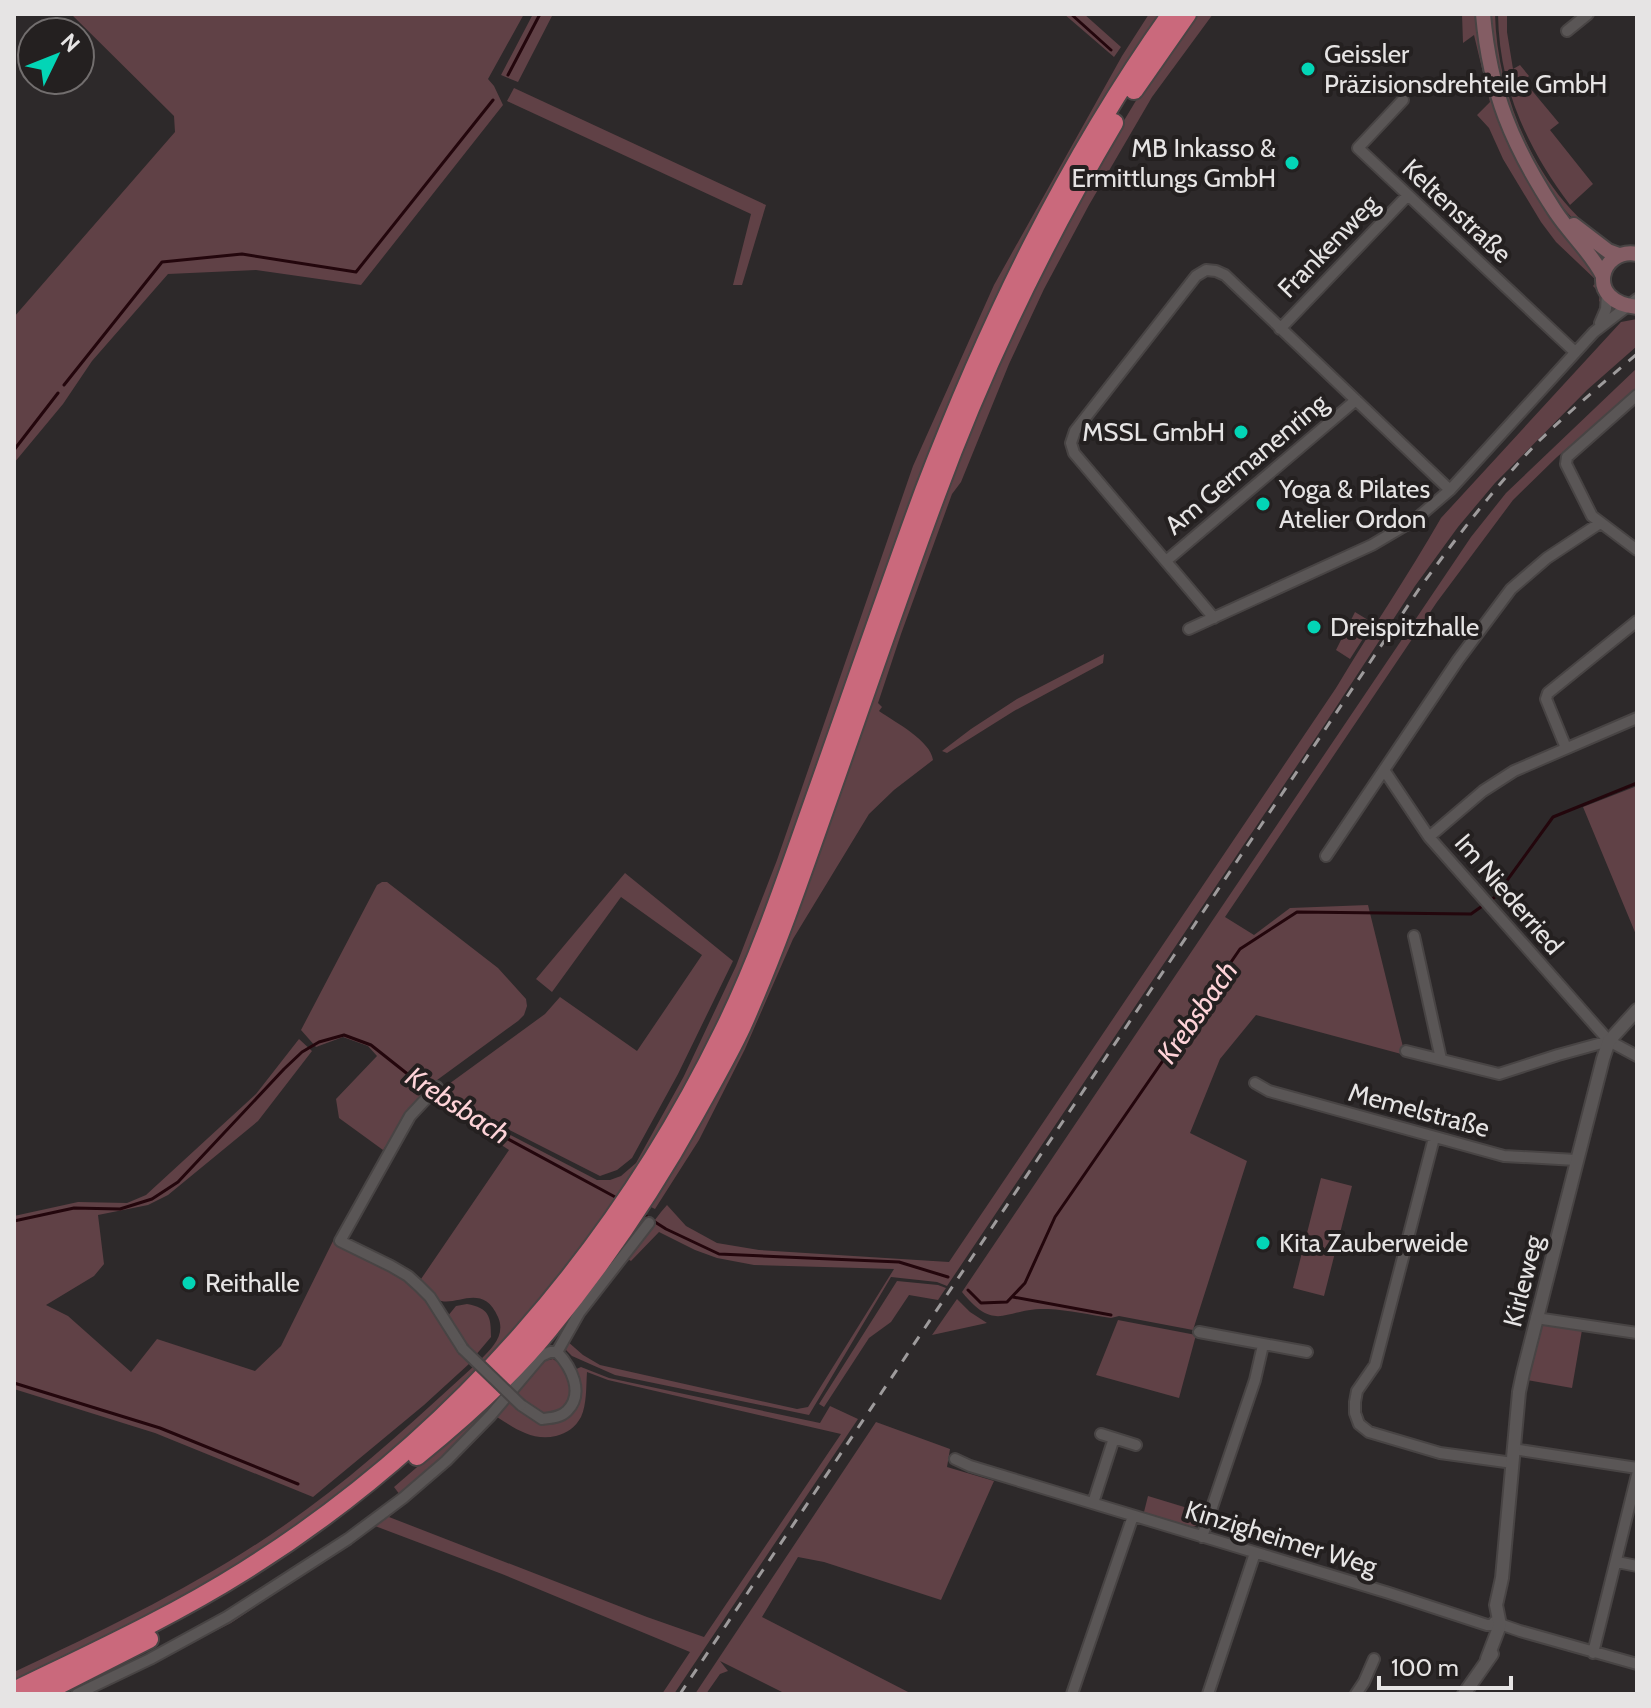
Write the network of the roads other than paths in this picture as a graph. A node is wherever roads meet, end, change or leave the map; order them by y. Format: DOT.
graph roads {
  1 [pos="1171,14"];
  2 [pos="1187,14"];
  3 [pos="1483,14"];
  4 [pos="1588,14"];
  5 [pos="1567,31"];
  6 [pos="1403,100"];
  7 [pos="1408,195"];
  8 [pos="1549,200"];
  9 [pos="1637,254"];
  10 [pos="1619,255"];
  11 [pos="1605,271"];
  12 [pos="1607,294"];
  13 [pos="1634,302"];
  14 [pos="1280,329"];
  15 [pos="1594,332"];
  16 [pos="1575,352"];
  17 [pos="1637,395"];
  18 [pos="1356,400"];
  19 [pos="1450,490"];
  20 [pos="1600,523"];
  21 [pos="1637,550"];
  22 [pos="1166,561"];
  23 [pos="1214,618"];
  24 [pos="1637,621"];
  25 [pos="1189,629"];
  26 [pos="1637,718"];
  27 [pos="1566,748"];
  28 [pos="1384,770"];
  29 [pos="1429,837"];
  30 [pos="1326,856"];
  31 [pos="1414,936"];
  32 [pos="1637,1010"];
  33 [pos="1609,1041"];
  34 [pos="1406,1051"];
  35 [pos="1637,1056"];
  36 [pos="1441,1059"];
  37 [pos="1255,1083"];
  38 [pos="437,1087"];
  39 [pos="1434,1138"];
  40 [pos="1576,1160"];
  41 [pos="640,1194"];
  42 [pos="623,1218"];
  43 [pos="649,1223"];
  44 [pos="1536,1318"];
  45 [pos="1199,1332"];
  46 [pos="1637,1333"];
  47 [pos="1263,1345"];
  48 [pos="557,1352"];
  49 [pos="1307,1352"];
  50 [pos="1101,1434"];
  51 [pos="1114,1438"];
  52 [pos="1136,1445"];
  53 [pos="1513,1449"];
  54 [pos="955,1459"];
  55 [pos="1513,1463"];
  56 [pos="1637,1468"];
  57 [pos="1637,1475"];
  58 [pos="1093,1503"];
  59 [pos="1133,1516"];
  60 [pos="1202,1537"];
  61 [pos="1255,1553"];
  62 [pos="1617,1562"];
  63 [pos="1637,1566"];
  64 [pos="1500,1625"];
  65 [pos="1593,1653"];
  66 [pos="1374,1659"];
  67 [pos="1637,1664"];
  68 [pos="14,1691"];
  69 [pos="41,1694"];
  70 [pos="77,1694"];
  71 [pos="1072,1694"];
  72 [pos="1208,1694"];
  73 [pos="1356,1694"];
  74 [pos="1464,1694"];
  1 -- 41 [label="highway"];
  2 -- 41 [label="highway"];
  3 -- 8 [label="main road"];
  4 -- 5 [label="street"];
  6 -- 7 [label="street, Keltenstraße"];
  7 -- 14 [label="street, Frankenweg"];
  7 -- 16 [label="street, Keltenstraße"];
  8 -- 10 [label="main road"];
  8 -- 11 [label="main road"];
  9 -- 10 [label="main road"];
  10 -- 11 [label="main road"];
  11 -- 12 [label="main road"];
  11 -- 13 [label="main road"];
  12 -- 13 [label="main road"];
  12 -- 15 [label="street"];
  13 -- 15 [label="street"];
  14 -- 18 [label="street, Am Germanenring"];
  14 -- 22 [label="street, Am Germanenring"];
  15 -- 16 [label="street"];
  16 -- 19 [label="street"];
  17 -- 20 [label="street"];
  18 -- 19 [label="street, Am Germanenring"];
  18 -- 22 [label="street, Am Germanenring"];
  19 -- 23 [label="street"];
  20 -- 21 [label="street"];
  20 -- 28 [label="street"];
  22 -- 23 [label="street, Am Germanenring"];
  23 -- 25 [label="street"];
  24 -- 27 [label="street"];
  26 -- 27 [label="street"];
  27 -- 29 [label="street"];
  28 -- 29 [label="street, Im Niederried"];
  28 -- 30 [label="street"];
  29 -- 33 [label="street, Im Niederried"];
  31 -- 36 [label="street"];
  32 -- 33 [label="street, Kirleweg"];
  33 -- 35 [label="street"];
  33 -- 36 [label="street"];
  33 -- 40 [label="street, Kirleweg"];
  34 -- 36 [label="street"];
  37 -- 39 [label="street, Memelstraße"];
  38 -- 48 [label="street, bridge"];
  39 -- 40 [label="street, Memelstraße"];
  39 -- 55 [label="street"];
  40 -- 44 [label="street, Kirleweg"];
  41 -- 42 [label="highway"];
  42 -- 68 [label="highway"];
  42 -- 69 [label="highway"];
  43 -- 48 [label="street"];
  44 -- 46 [label="street"];
  44 -- 53 [label="street, Kirleweg"];
  45 -- 47 [label="street"];
  47 -- 49 [label="street"];
  47 -- 60 [label="street"];
  48 -- 70 [label="street"];
  50 -- 51 [label="street"];
  51 -- 52 [label="street"];
  51 -- 58 [label="street"];
  53 -- 55 [label="street, Kirleweg"];
  53 -- 56 [label="street"];
  54 -- 58 [label="street, Kinzigheimer Weg"];
  55 -- 64 [label="street, Kirleweg"];
  57 -- 62 [label="street"];
  58 -- 59 [label="street, Kinzigheimer Weg"];
  59 -- 60 [label="street, Kinzigheimer Weg"];
  59 -- 71 [label="street"];
  60 -- 61 [label="street, Kinzigheimer Weg"];
  61 -- 64 [label="street, Kinzigheimer Weg"];
  61 -- 72 [label="street"];
  62 -- 63 [label="street"];
  62 -- 65 [label="street"];
  64 -- 65 [label="street, Kinzigheimer Weg"];
  64 -- 74 [label="street, Kirleweg"];
  65 -- 67 [label="street, Kinzigheimer Weg"];
  66 -- 73 [label="street"];
}
